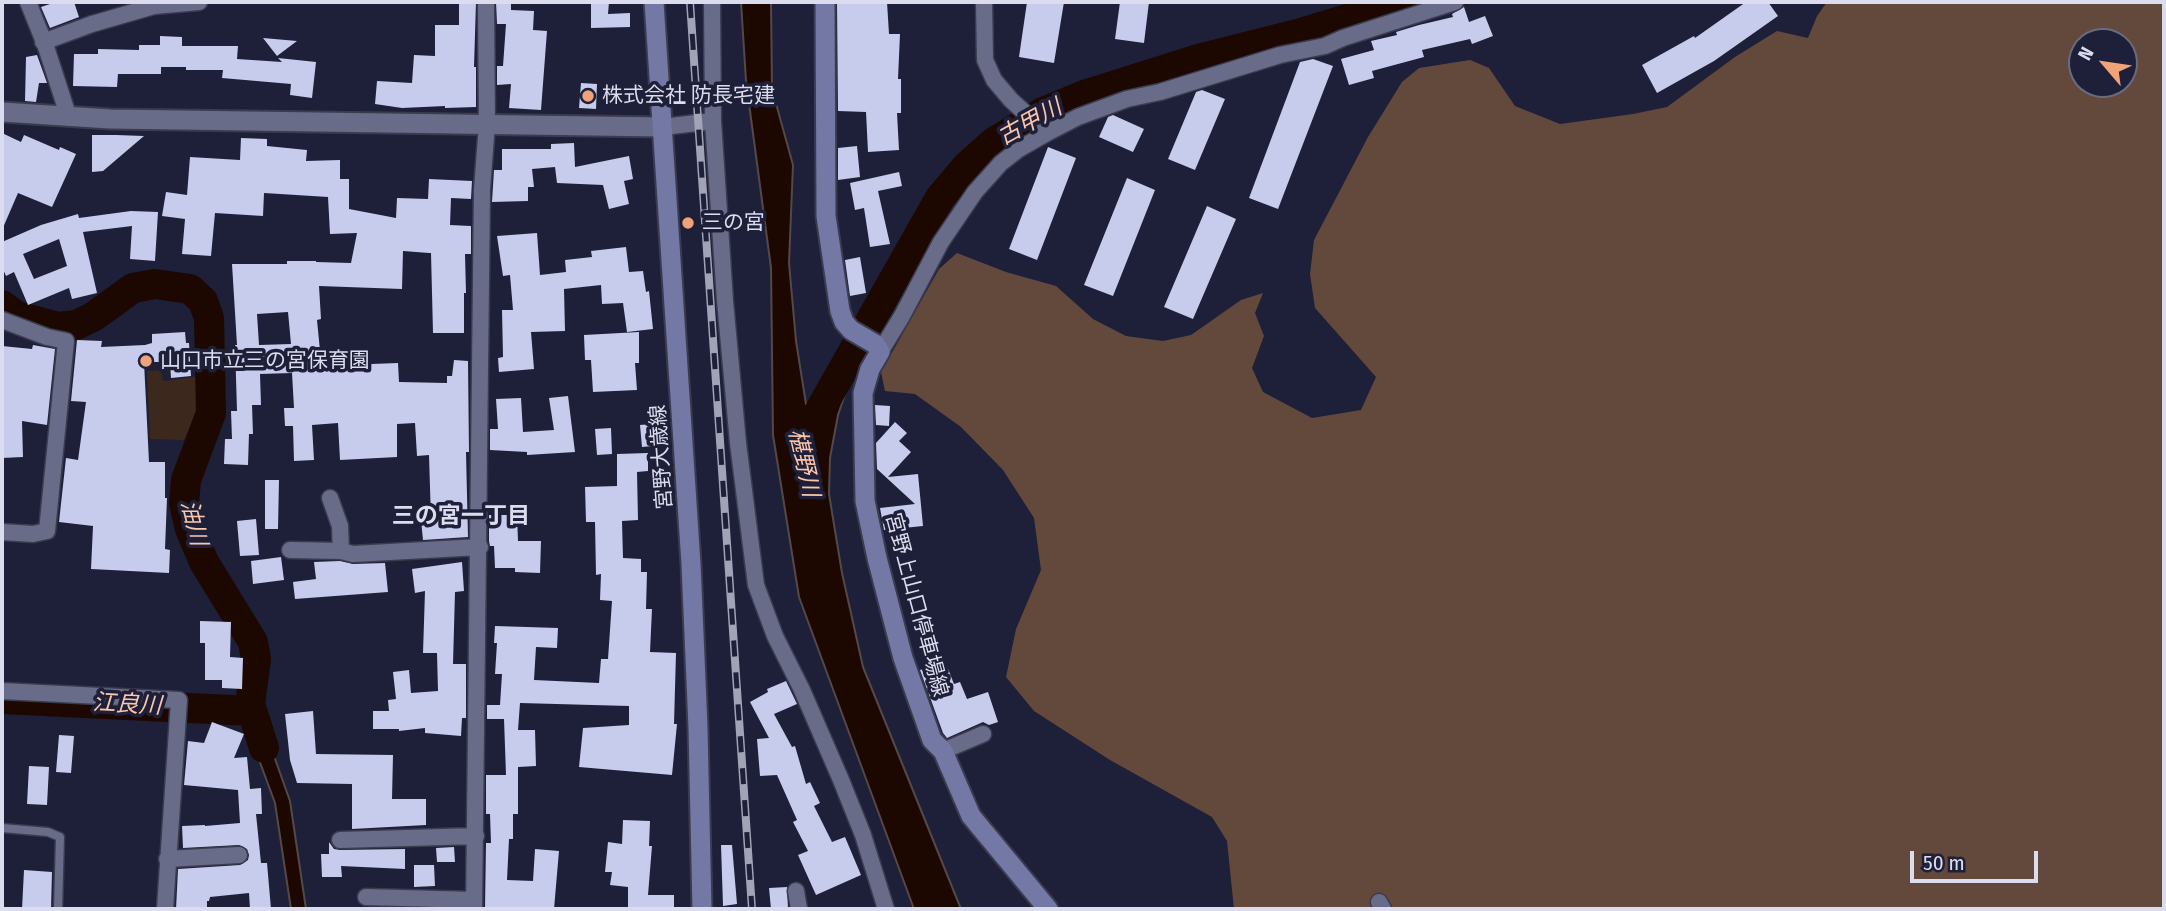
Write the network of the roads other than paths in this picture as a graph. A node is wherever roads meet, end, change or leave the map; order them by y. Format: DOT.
graph roads {
  1 [pos="28,2"];
  2 [pos="200,2"];
  3 [pos="486,2"];
  4 [pos="654,2"];
  5 [pos="712,2"];
  6 [pos="825,2"];
  7 [pos="984,2"];
  8 [pos="1455,2"];
  9 [pos="154,4"];
  10 [pos="43,42"];
  11 [pos="2,113"];
  12 [pos="69,118"];
  13 [pos="713,121"];
  14 [pos="487,124"];
  15 [pos="663,127"];
  16 [pos="1044,131"];
  17 [pos="2,320"];
  18 [pos="878,348"];
  19 [pos="330,498"];
  20 [pos="2,533"];
  21 [pos="480,547"];
  22 [pos="290,550"];
  23 [pos="341,551"];
  24 [pos="2,691"];
  25 [pos="983,734"];
  26 [pos="943,751"];
  27 [pos="2,828"];
  28 [pos="476,836"];
  29 [pos="340,839"];
  30 [pos="239,855"];
  31 [pos="167,859"];
  32 [pos="796,891"];
  33 [pos="366,897"];
  34 [pos="474,905"];
  35 [pos="58,909"];
  36 [pos="166,909"];
  37 [pos="702,909"];
  38 [pos="799,909"];
  39 [pos="886,909"];
  40 [pos="1048,909"];
  1 -- 10 [label="street"];
  2 -- 9 [label="street"];
  3 -- 14 [label="street"];
  4 -- 15 [label="main road, 宮野大歳線"];
  5 -- 13 [label="street"];
  6 -- 18 [label="main road"];
  7 -- 16 [label="street"];
  8 -- 16 [label="street"];
  9 -- 10 [label="street"];
  10 -- 12 [label="street"];
  11 -- 12 [label="street"];
  12 -- 14 [label="street"];
  13 -- 15 [label="street"];
  13 -- 39 [label="street"];
  14 -- 15 [label="street"];
  14 -- 21 [label="street"];
  15 -- 37 [label="main road, 宮野大歳線"];
  16 -- 18 [label="street"];
  17 -- 20 [label="street"];
  18 -- 26 [label="main road, 宮野上山口停車場線"];
  19 -- 23 [label="street"];
  21 -- 23 [label="street"];
  21 -- 28 [label="street"];
  22 -- 23 [label="street"];
  24 -- 31 [label="street"];
  25 -- 26 [label="street"];
  26 -- 40 [label="main road, 宮野上山口停車場線"];
  27 -- 35 [label="lane"];
  28 -- 29 [label="street"];
  28 -- 34 [label="street"];
  30 -- 31 [label="street"];
  31 -- 36 [label="street"];
  32 -- 38 [label="street"];
  33 -- 34 [label="street"];
}
